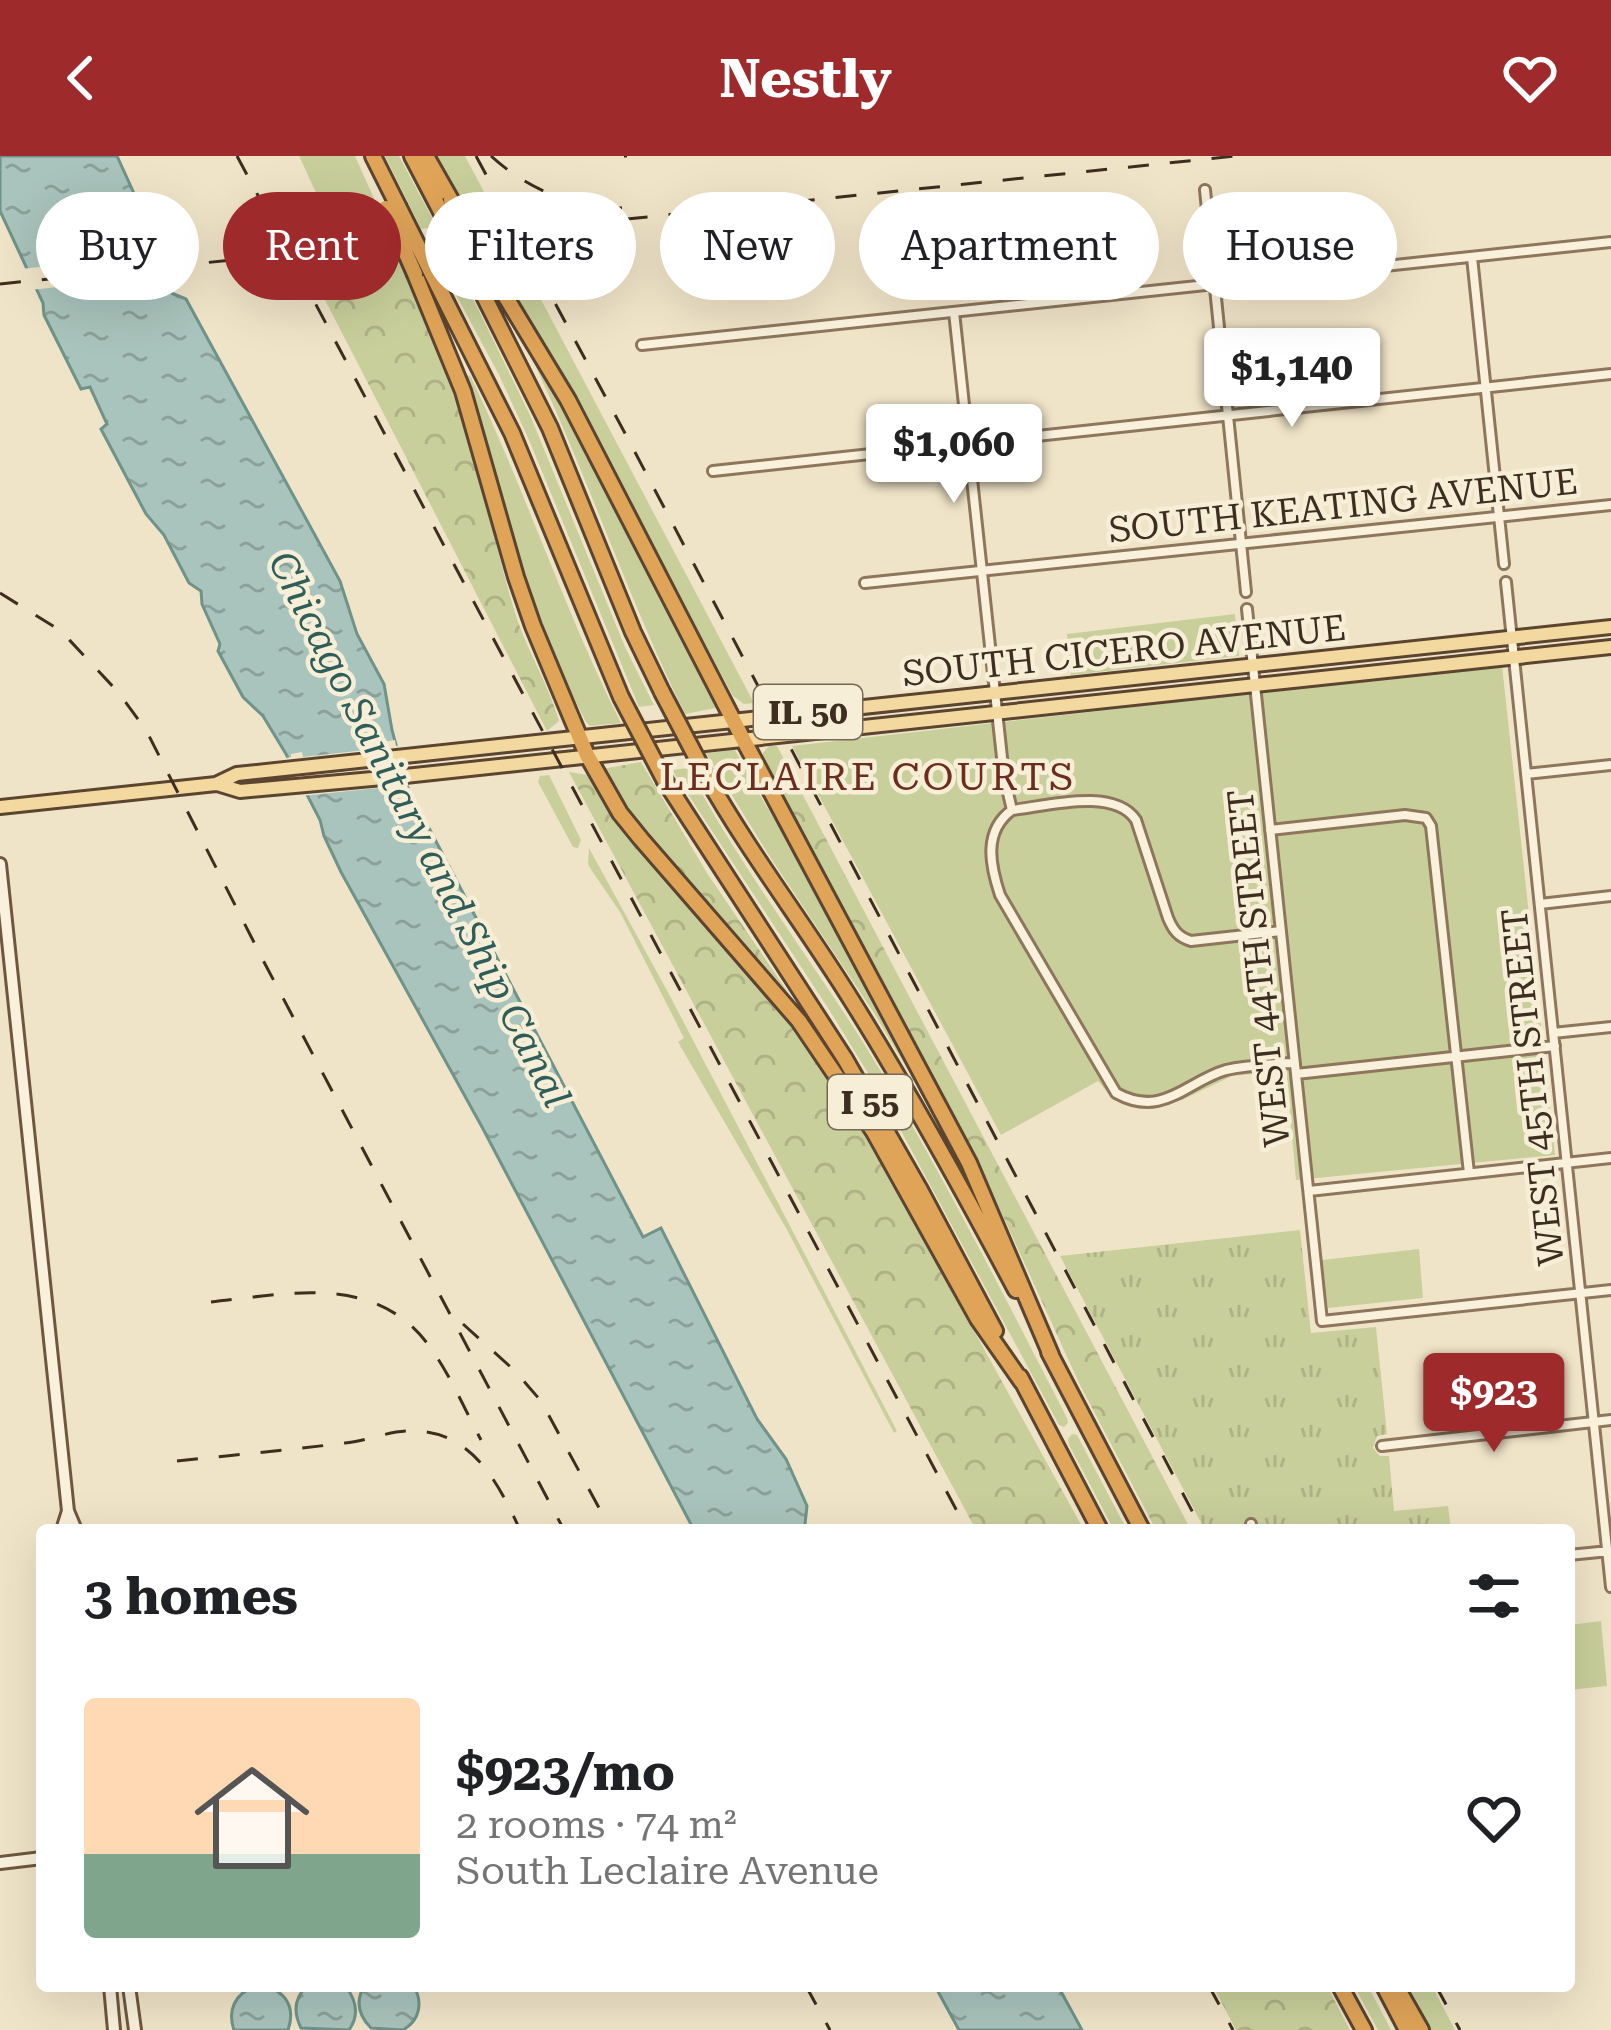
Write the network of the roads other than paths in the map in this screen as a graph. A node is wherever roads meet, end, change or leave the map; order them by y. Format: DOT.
graph roads {
  1 [pos="373,156"];
  2 [pos="412,156"];
  3 [pos="427,156"];
  4 [pos="437,192"];
  5 [pos="440,192"];
  6 [pos="1611,242"];
  7 [pos="1472,257"];
  8 [pos="1397,265"];
  9 [pos="423,273"];
  10 [pos="1183,289"];
  11 [pos="493,300"];
  12 [pos="500,300"];
  13 [pos="1215,300"];
  14 [pos="954,312"];
  15 [pos="642,345"];
  16 [pos="1611,374"];
  17 [pos="1485,387"];
  18 [pos="1227,415"];
  19 [pos="969,442"];
  20 [pos="712,471"];
  21 [pos="1611,505"];
  22 [pos="1499,517"];
  23 [pos="1241,543"];
  24 [pos="1504,564"];
  25 [pos="983,570"];
  26 [pos="1506,582"];
  27 [pos="865,583"];
  28 [pos="1246,592"];
  29 [pos="1247,609"];
  30 [pos="1611,627"];
  31 [pos="1512,638"];
  32 [pos="1611,647"];
  33 [pos="1514,657"];
  34 [pos="1253,666"];
  35 [pos="1255,685"];
  36 [pos="996,694"];
  37 [pos="998,714"];
  38 [pos="733,719"];
  39 [pos="579,736"];
  40 [pos="743,739"];
  41 [pos="587,755"];
  42 [pos="1611,765"];
  43 [pos="1526,774"];
  44 [pos="216,784"];
  45 [pos="0,807"];
  46 [pos="1012,809"];
  47 [pos="1270,830"];
  48 [pos="0,864"];
  49 [pos="1611,896"];
  50 [pos="1540,904"];
  51 [pos="1281,931"];
  52 [pos="1611,1027"];
  53 [pos="1553,1034"];
  54 [pos="1555,1046"];
  55 [pos="1457,1056"];
  56 [pos="1296,1068"];
  57 [pos="1611,1158"];
  58 [pos="1567,1163"];
  59 [pos="1469,1173"];
  60 [pos="1309,1191"];
  61 [pos="1611,1290"];
  62 [pos="1580,1293"];
  63 [pos="1051,1355"];
  64 [pos="1022,1382"];
  65 [pos="1611,1420"];
  66 [pos="1594,1422"];
  67 [pos="1385,1446"];
  68 [pos="68,1511"];
  69 [pos="64,1524"];
  70 [pos="73,1524"];
  71 [pos="1097,1524"];
  72 [pos="1139,1524"];
  73 [pos="1609,1551"];
  74 [pos="1575,1554"];
  75 [pos="1611,1587"];
  76 [pos="36,1859"];
  77 [pos="0,1863"];
  78 [pos="111,1992"];
  79 [pos="130,1992"];
  80 [pos="1343,1992"];
  81 [pos="1387,1992"];
  82 [pos="1399,1992"];
  83 [pos="114,2030"];
  84 [pos="135,2030"];
  85 [pos="1364,2030"];
  86 [pos="1407,2030"];
  87 [pos="1420,2030"];
  1 -- 9 [label="highway, I 55, bridge"];
  2 -- 4 [label="highway, I 55"];
  3 -- 5 [label="highway"];
  6 -- 7 [label="street"];
  7 -- 8 [label="street"];
  7 -- 17 [label="street"];
  9 -- 39 [label="highway"];
  9 -- 64 [label="highway, I 55, bridge"];
  10 -- 14 [label="street"];
  11 -- 63 [label="highway, I 55, bridge"];
  12 -- 38 [label="highway"];
  13 -- 18 [label="street"];
  14 -- 15 [label="street"];
  14 -- 19 [label="street"];
  16 -- 17 [label="street"];
  17 -- 18 [label="street"];
  17 -- 22 [label="street"];
  18 -- 19 [label="street"];
  18 -- 23 [label="street"];
  19 -- 20 [label="street"];
  19 -- 25 [label="street"];
  21 -- 22 [label="street, SOUTH KEATING AVENUE"];
  22 -- 23 [label="street, SOUTH KEATING AVENUE"];
  22 -- 24 [label="street"];
  23 -- 25 [label="street, SOUTH KEATING AVENUE"];
  23 -- 28 [label="street"];
  25 -- 27 [label="street, SOUTH KEATING AVENUE"];
  25 -- 36 [label="street"];
  26 -- 31 [label="street, WEST 45TH STREET"];
  29 -- 34 [label="street, WEST 44TH STREET"];
  30 -- 31 [label="main road, SOUTH CICERO AVENUE / IL 50"];
  31 -- 33 [label="street, WEST 45TH STREET"];
  31 -- 34 [label="main road, SOUTH CICERO AVENUE / IL 50"];
  32 -- 33 [label="main road, SOUTH CICERO AVENUE / IL 50"];
  33 -- 35 [label="main road, SOUTH CICERO AVENUE / IL 50"];
  33 -- 43 [label="street, WEST 45TH STREET"];
  34 -- 35 [label="street, WEST 44TH STREET"];
  34 -- 36 [label="main road, SOUTH CICERO AVENUE / IL 50"];
  35 -- 37 [label="main road, SOUTH CICERO AVENUE / IL 50"];
  35 -- 47 [label="street, WEST 44TH STREET"];
  36 -- 37 [label="street"];
  36 -- 38 [label="main road, SOUTH CICERO AVENUE / IL 50"];
  37 -- 40 [label="main road, SOUTH CICERO AVENUE / IL 50"];
  37 -- 46 [label="street"];
  38 -- 39 [label="main road, SOUTH CICERO AVENUE / IL 50"];
  38 -- 40 [label="highway"];
  39 -- 41 [label="highway"];
  39 -- 44 [label="main road, SOUTH CICERO AVENUE / IL 50"];
  40 -- 41 [label="main road, SOUTH CICERO AVENUE / IL 50"];
  40 -- 63 [label="highway"];
  41 -- 44 [label="main road, SOUTH CICERO AVENUE / IL 50"];
  41 -- 64 [label="highway"];
  42 -- 43 [label="street"];
  43 -- 50 [label="street, WEST 45TH STREET"];
  44 -- 45 [label="main road, SOUTH CICERO AVENUE / IL 50"];
  46 -- 51 [label="street"];
  46 -- 56 [label="street"];
  47 -- 51 [label="street, WEST 44TH STREET"];
  47 -- 55 [label="street"];
  48 -- 68 [label="main road"];
  49 -- 50 [label="street"];
  50 -- 53 [label="street, WEST 45TH STREET"];
  51 -- 56 [label="street, WEST 44TH STREET"];
  52 -- 53 [label="street"];
  53 -- 54 [label="street, WEST 45TH STREET"];
  54 -- 55 [label="street"];
  54 -- 58 [label="street, WEST 45TH STREET"];
  55 -- 56 [label="street"];
  55 -- 59 [label="street"];
  56 -- 60 [label="street, WEST 44TH STREET"];
  57 -- 58 [label="street"];
  58 -- 59 [label="street"];
  58 -- 62 [label="street, WEST 45TH STREET"];
  59 -- 60 [label="street"];
  60 -- 62 [label="street, WEST 44TH STREET"];
  61 -- 62 [label="street"];
  62 -- 66 [label="street, WEST 45TH STREET"];
  63 -- 72 [label="highway, I 55"];
  64 -- 71 [label="highway, I 55"];
  65 -- 66 [label="street"];
  66 -- 67 [label="street"];
  66 -- 73 [label="street, WEST 45TH STREET"];
  68 -- 69 [label="main road"];
  68 -- 70 [label="main road"];
  73 -- 74 [label="street"];
  73 -- 75 [label="street, WEST 45TH STREET"];
  76 -- 77 [label="main road"];
  78 -- 83 [label="main road"];
  79 -- 84 [label="main road"];
  80 -- 85 [label="highway"];
  81 -- 86 [label="highway"];
  82 -- 87 [label="highway"];
}
